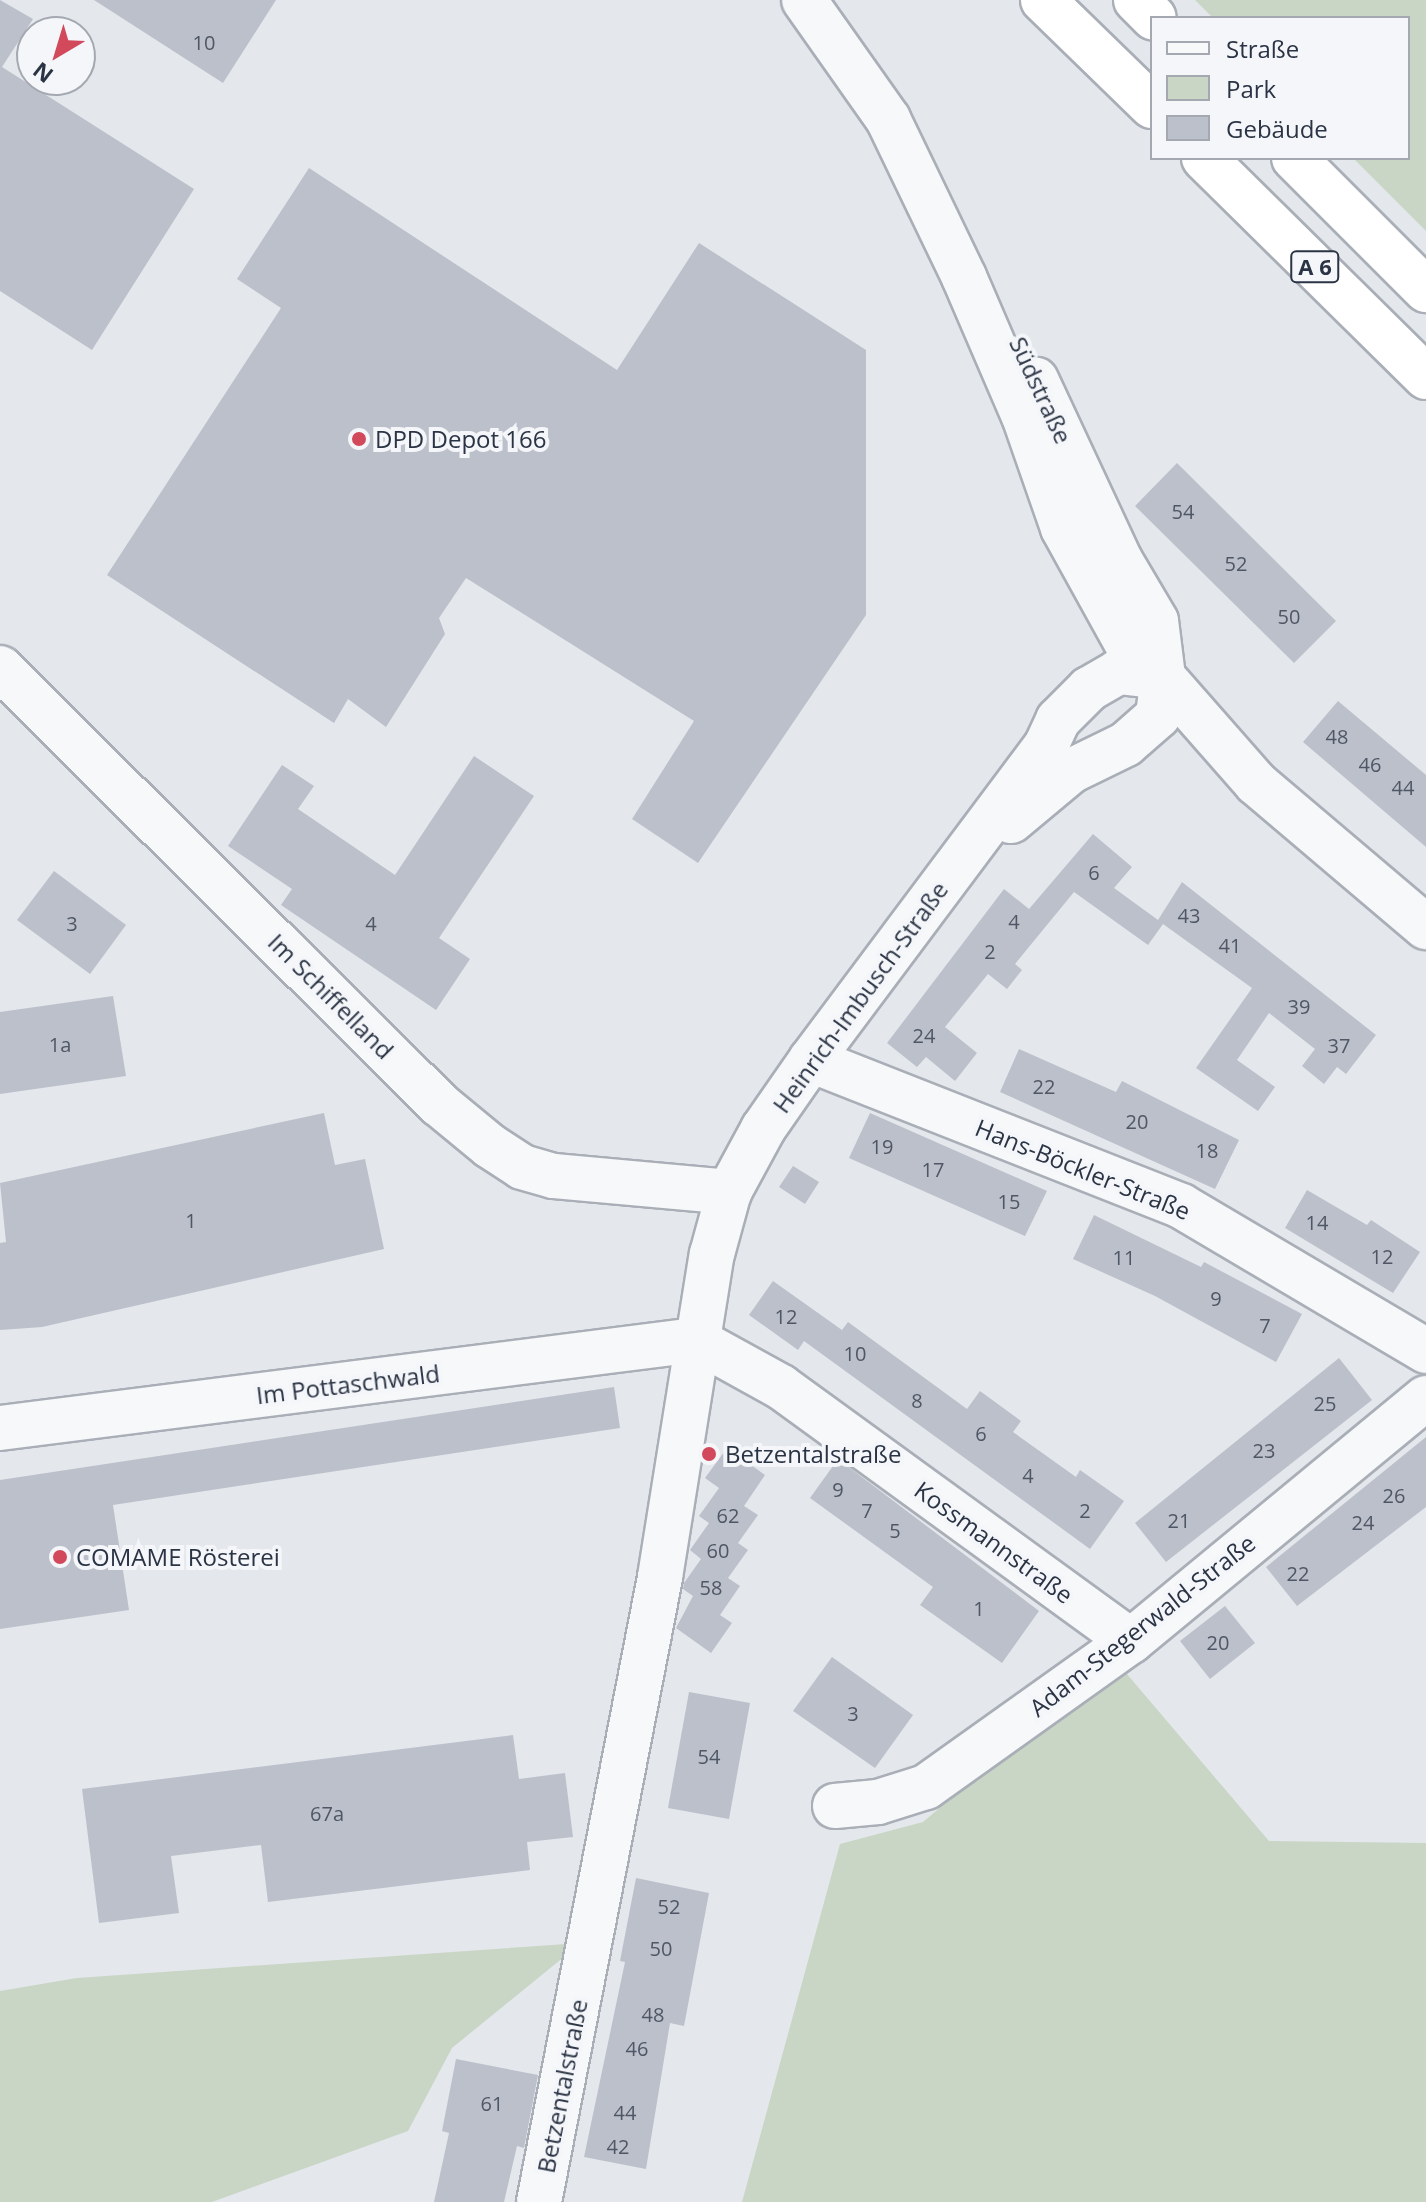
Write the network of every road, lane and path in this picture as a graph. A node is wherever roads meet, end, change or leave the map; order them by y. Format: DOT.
graph roads {
  1 [pos="804,0"];
  2 [pos="1043,0"];
  3 [pos="1136,0"];
  4 [pos="1152,16"];
  5 [pos="1150,104"];
  6 [pos="1206,160"];
  7 [pos="1296,160"];
  8 [pos="1426,290"];
  9 [pos="1426,377"];
  10 [pos="0,668"];
  11 [pos="1163,677"];
  12 [pos="957,866"];
  13 [pos="1426,927"];
  14 [pos="811,1060"];
  15 [pos="763,1129"];
  16 [pos="729,1192"];
  17 [pos="696,1340"];
  18 [pos="1426,1351"];
  19 [pos="1426,1398"];
  20 [pos="0,1428"];
  21 [pos="1131,1641"];
  22 [pos="835,1806"];
  23 [pos="539,2202"];
  1 -- 11 [label="street, Südstraße"];
  2 -- 5 [label="highway"];
  3 -- 4 [label="highway"];
  6 -- 9 [label="highway, A 6"];
  7 -- 8 [label="highway, A 6"];
  10 -- 16 [label="street, Im Schiffelland"];
  11 -- 12 [label="street, Heinrich-Imbusch-Straße"];
  11 -- 12 [label="street, Heinrich-Imbusch-Straße"];
  11 -- 13 [label="street"];
  12 -- 14 [label="street, Heinrich-Imbusch-Straße"];
  14 -- 15 [label="street, Heinrich-Imbusch-Straße"];
  14 -- 18 [label="street, Hans-Böckler-Straße"];
  15 -- 16 [label="street, Betzentalstraße"];
  16 -- 17 [label="street, Betzentalstraße"];
  17 -- 20 [label="street, Im Pottaschwald"];
  17 -- 21 [label="street, Kossmannstraße"];
  17 -- 23 [label="street, Betzentalstraße"];
  19 -- 21 [label="street, Adam-Stegerwald-Straße"];
  21 -- 22 [label="street, Adam-Stegerwald-Straße"];
}
